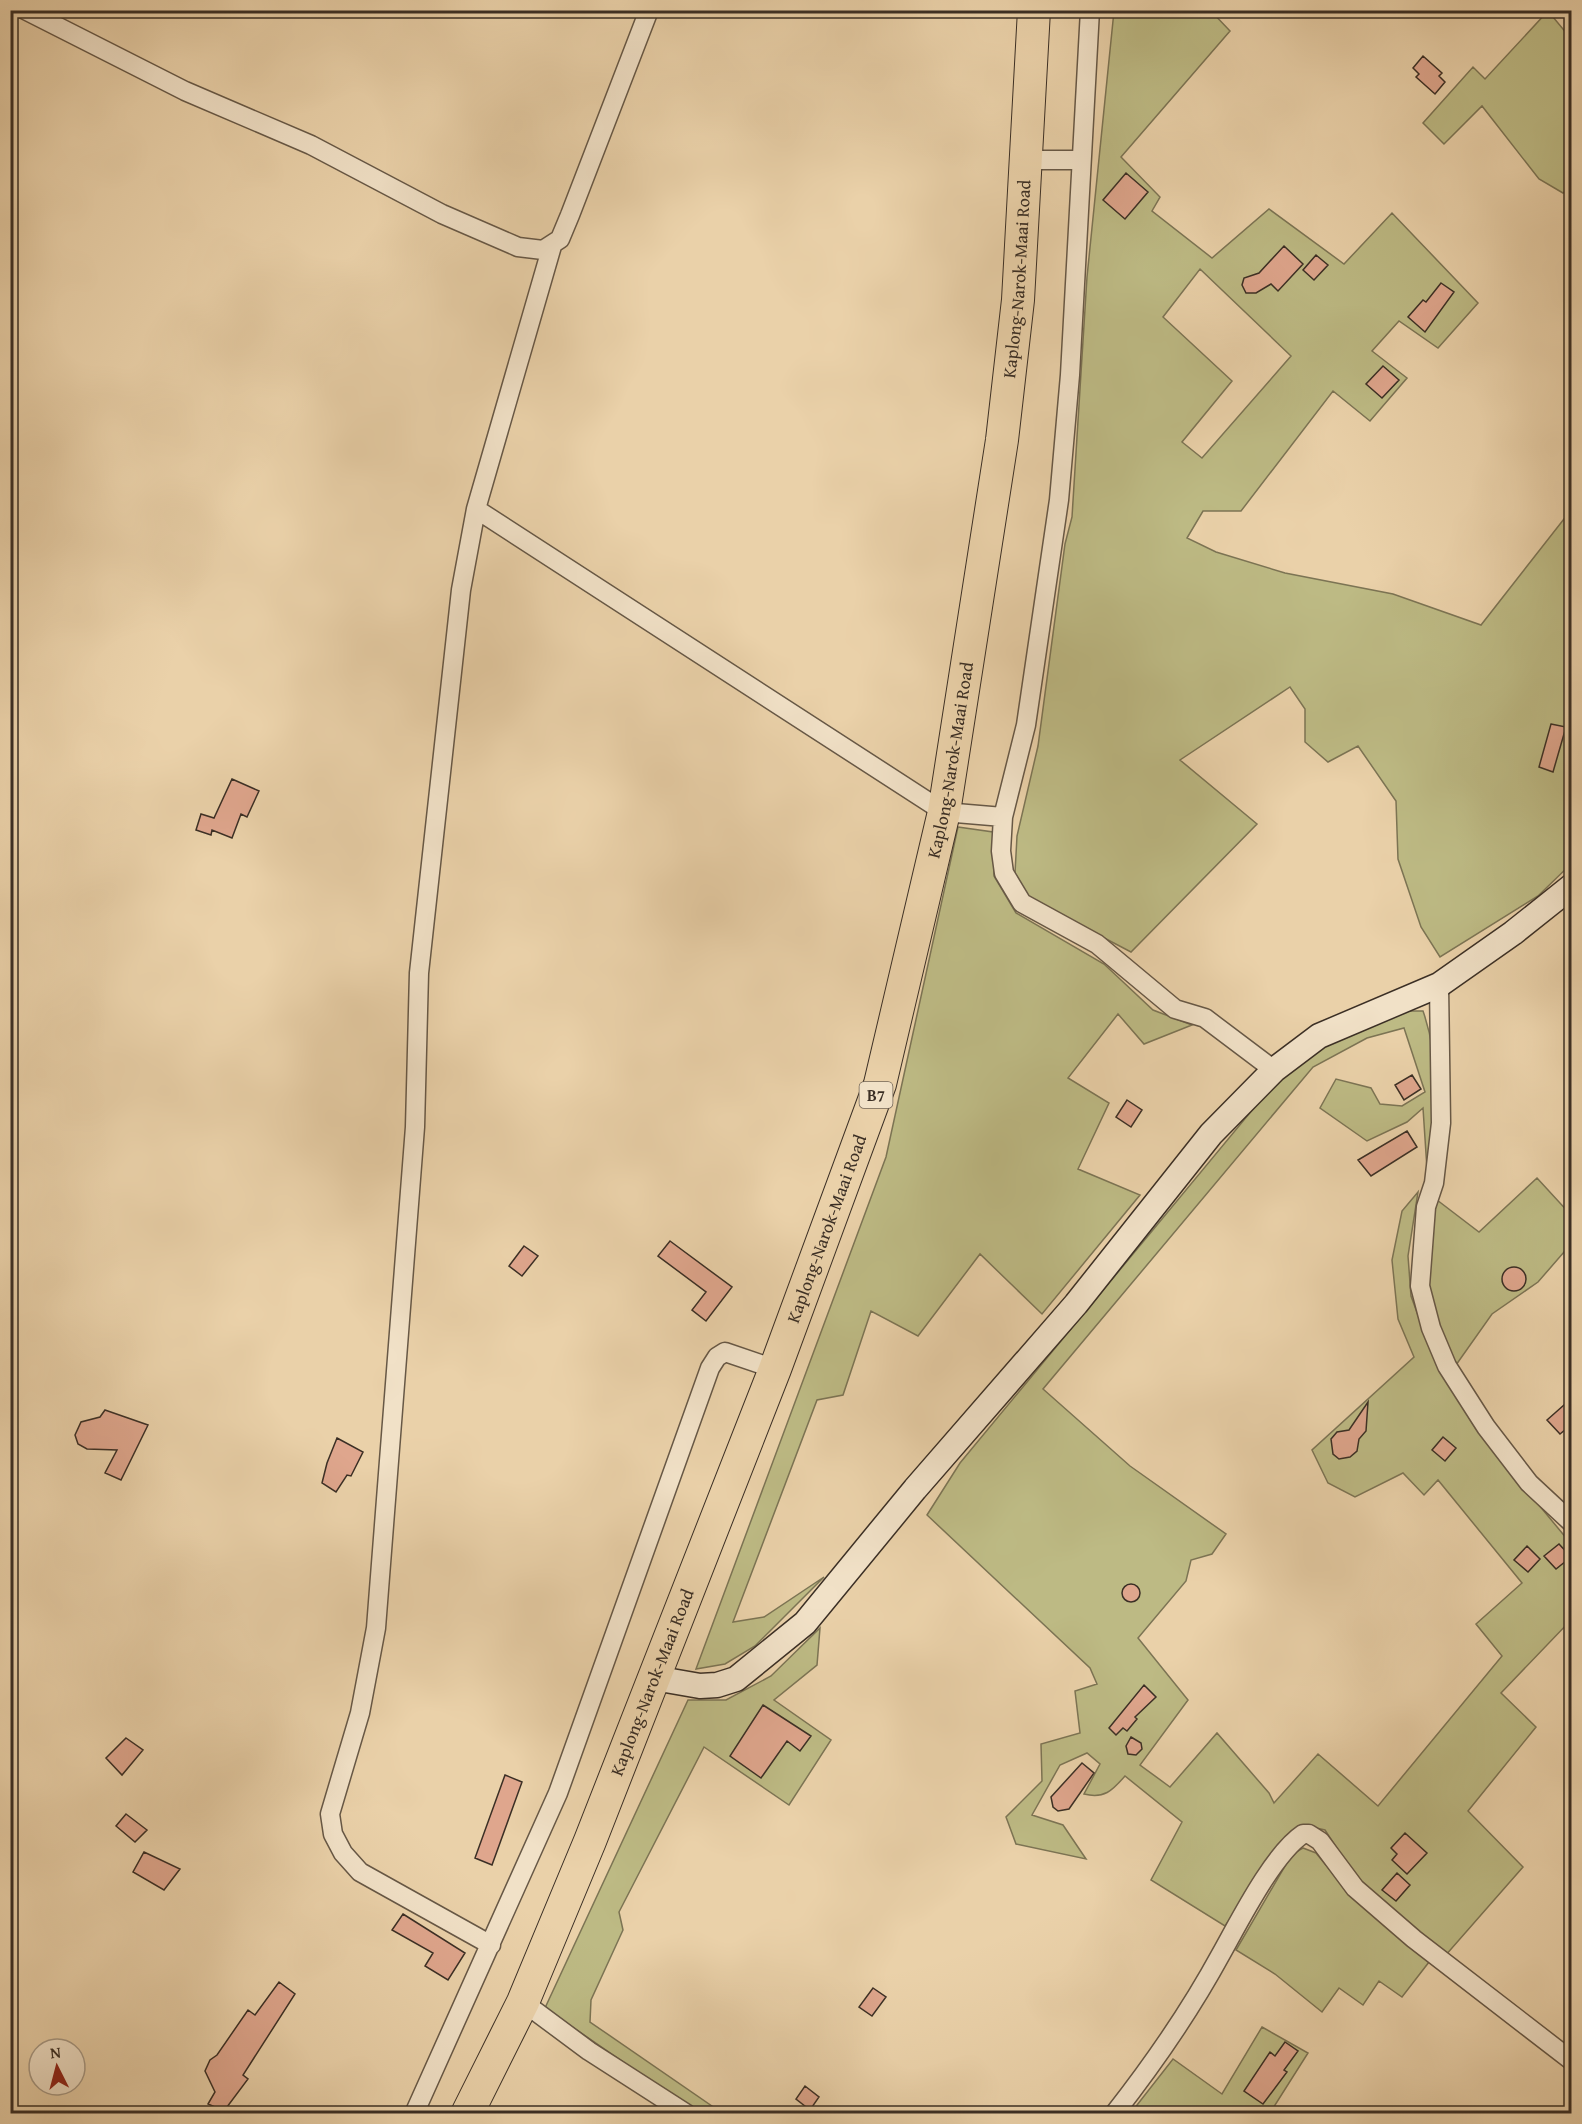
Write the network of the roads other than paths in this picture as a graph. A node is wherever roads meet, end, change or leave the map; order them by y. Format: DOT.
graph roads {
  1 [pos="25,10"];
  2 [pos="649,10"];
  3 [pos="1034,10"];
  4 [pos="1090,10"];
  5 [pos="1081,159"];
  6 [pos="1027,160"];
  7 [pos="552,246"];
  8 [pos="476,509"];
  9 [pos="944,812"];
  10 [pos="1003,817"];
  11 [pos="1572,886"];
  12 [pos="1439,985"];
  13 [pos="1274,1070"];
  14 [pos="775,1369"];
  15 [pos="1572,1523"];
  16 [pos="654,1678"];
  17 [pos="491,1945"];
  18 [pos="523,2002"];
  19 [pos="1572,2061"];
  20 [pos="414,2114"];
  21 [pos="467,2114"];
  22 [pos="687,2114"];
  23 [pos="1114,2114"];
  1 -- 7 [label="street"];
  2 -- 7 [label="street"];
  3 -- 6 [label="highway, Kaplong-Narok-Maai Road / B7"];
  4 -- 5 [label="street"];
  5 -- 6 [label="street"];
  5 -- 10 [label="street"];
  6 -- 9 [label="highway, Kaplong-Narok-Maai Road / B7"];
  7 -- 8 [label="street"];
  8 -- 9 [label="street"];
  8 -- 17 [label="street"];
  9 -- 10 [label="street"];
  9 -- 14 [label="highway, Kaplong-Narok-Maai Road / B7"];
  10 -- 13 [label="street"];
  11 -- 12 [label="street"];
  12 -- 13 [label="street"];
  12 -- 15 [label="street"];
  13 -- 16 [label="street"];
  14 -- 16 [label="highway, Kaplong-Narok-Maai Road / B7"];
  14 -- 17 [label="street"];
  16 -- 18 [label="highway, Kaplong-Narok-Maai Road / B7"];
  17 -- 20 [label="street"];
  18 -- 21 [label="highway, Kaplong-Narok-Maai Road / B7"];
  18 -- 22 [label="street"];
  19 -- 23 [label="street"];
}
